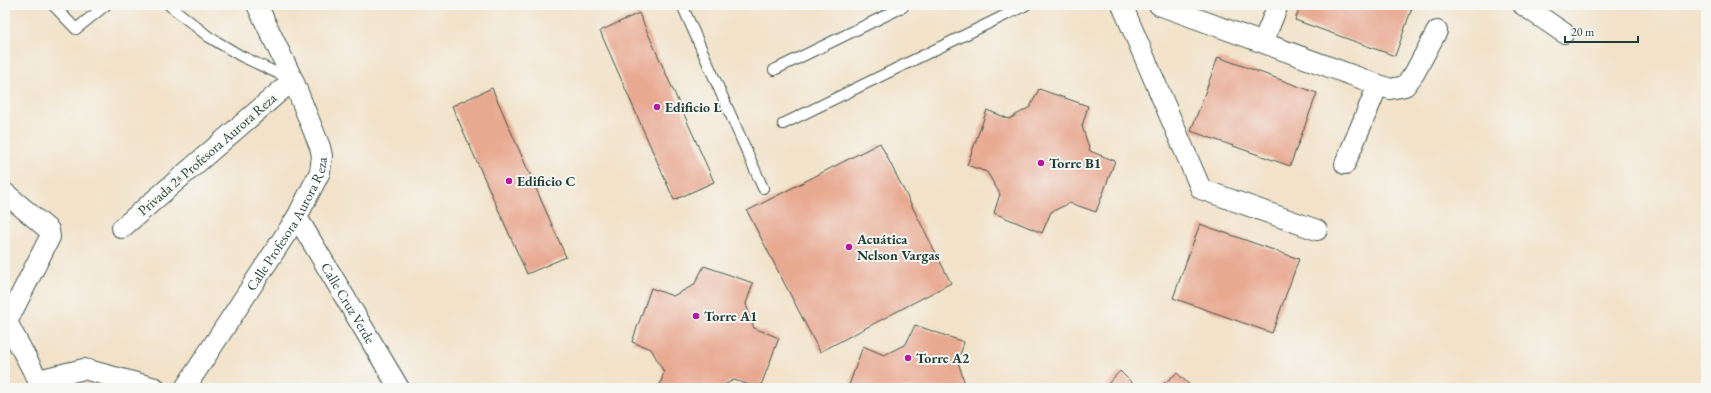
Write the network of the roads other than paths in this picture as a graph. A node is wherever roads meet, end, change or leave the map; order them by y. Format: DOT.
graph roads {
  1 [pos="53,5"];
  2 [pos="106,5"];
  3 [pos="169,5"];
  4 [pos="257,5"];
  5 [pos="682,5"];
  6 [pos="902,5"];
  7 [pos="1026,5"];
  8 [pos="1122,5"];
  9 [pos="1159,5"];
  10 [pos="1278,5"];
  11 [pos="1524,5"];
  12 [pos="1437,31"];
  13 [pos="1564,33"];
  14 [pos="1263,42"];
  15 [pos="774,70"];
  16 [pos="293,80"];
  17 [pos="1378,85"];
  18 [pos="783,124"];
  19 [pos="1345,164"];
  20 [pos="763,188"];
  21 [pos="5,193"];
  22 [pos="297,217"];
  23 [pos="122,228"];
  24 [pos="1317,230"];
  25 [pos="6,321"];
  26 [pos="155,388"];
  27 [pos="185,388"];
  28 [pos="399,388"];
  1 -- 2 [label="lane"];
  3 -- 16 [label="lane"];
  4 -- 16 [label="street, Calle Profesora Aurora Reza"];
  5 -- 20 [label="lane"];
  6 -- 15 [label="lane"];
  7 -- 18 [label="lane"];
  8 -- 24 [label="street"];
  9 -- 14 [label="street"];
  10 -- 14 [label="street"];
  11 -- 13 [label="street"];
  12 -- 17 [label="street"];
  14 -- 17 [label="street"];
  16 -- 22 [label="street, Calle Profesora Aurora Reza"];
  16 -- 23 [label="street, Privada 2ª Profesora Aurora Reza"];
  17 -- 19 [label="street"];
  21 -- 25 [label="street"];
  22 -- 27 [label="street, Calle Profesora Aurora Reza"];
  22 -- 28 [label="street, Calle Cruz Verde"];
  25 -- 26 [label="street"];
}
